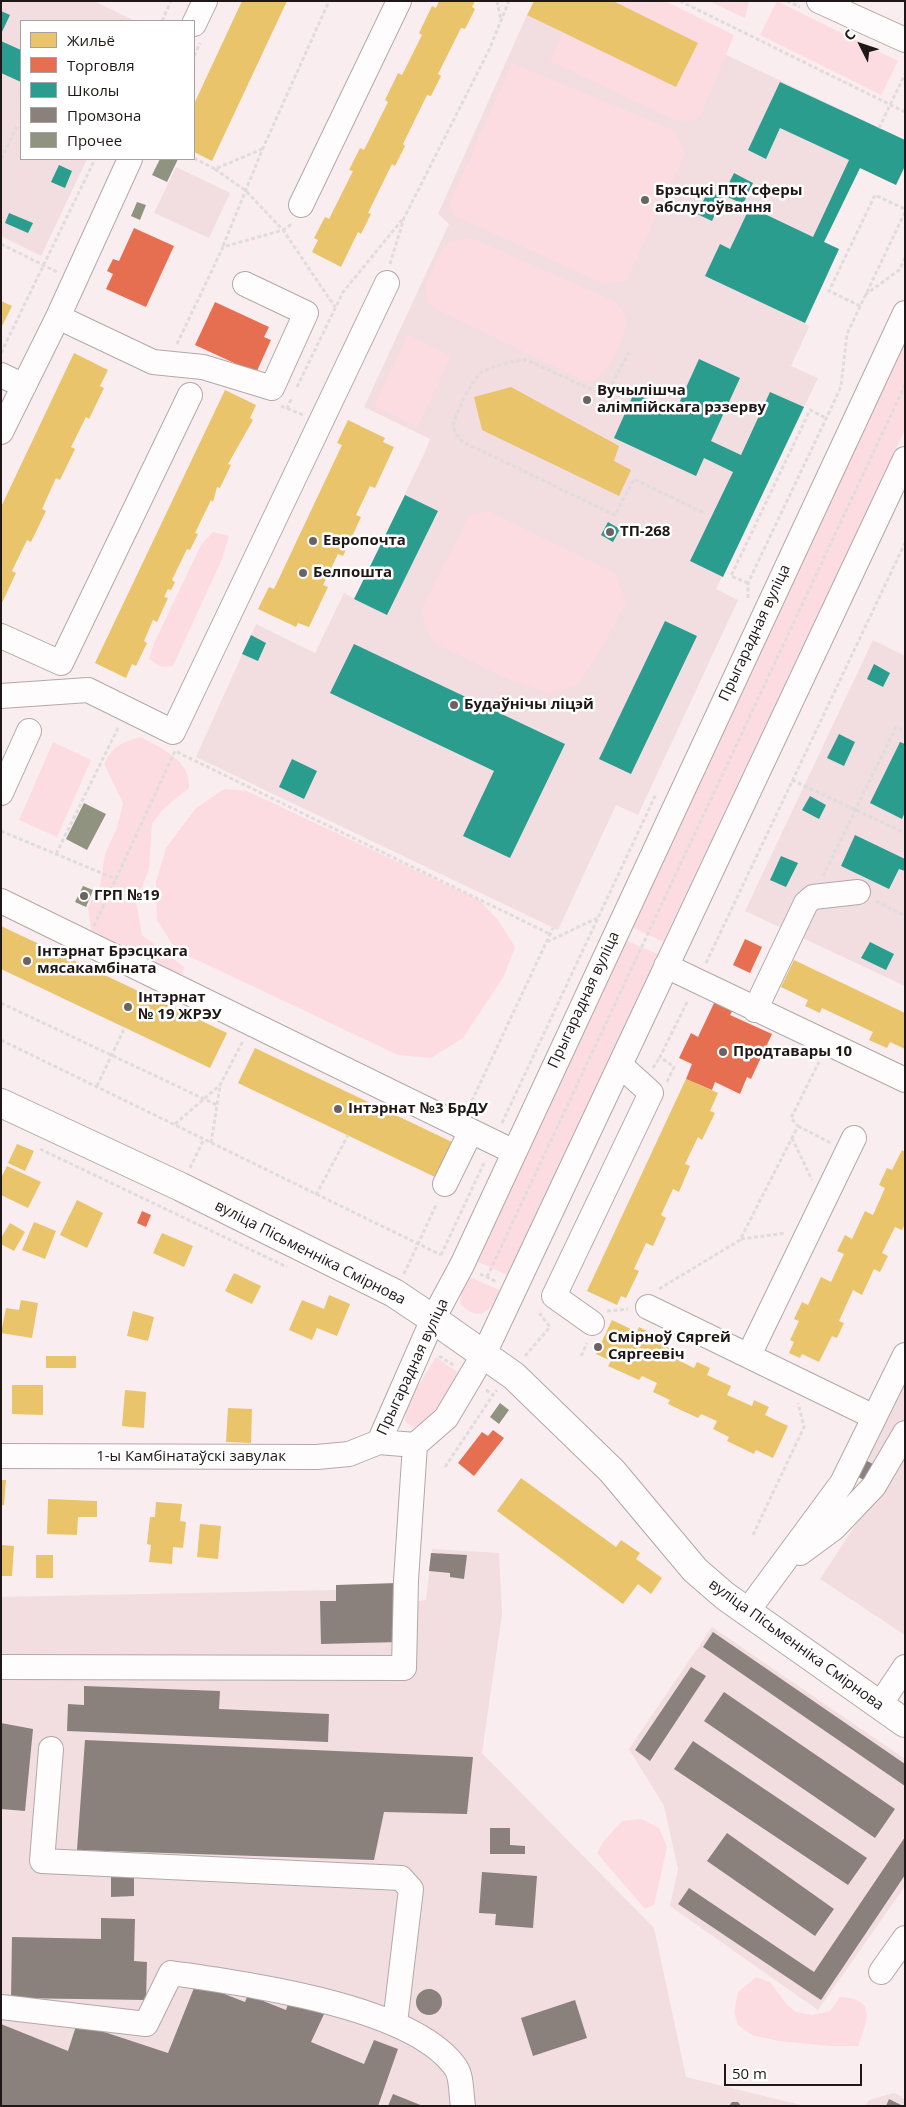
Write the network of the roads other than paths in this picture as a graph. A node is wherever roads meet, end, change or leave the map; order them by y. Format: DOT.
graph roads {
  1 [pos="399,1"];
  2 [pos="819,1"];
  3 [pos="905,40"];
  4 [pos="130,160"];
  5 [pos="301,205"];
  6 [pos="387,283"];
  7 [pos="245,284"];
  8 [pos="905,313"];
  9 [pos="58,317"];
  10 [pos="1,375"];
  11 [pos="24,386"];
  12 [pos="190,394"];
  13 [pos="1,432"];
  14 [pos="902,474"];
  15 [pos="1,636"];
  16 [pos="62,663"];
  17 [pos="48,691"];
  18 [pos="1,696"];
  19 [pos="29,731"];
  20 [pos="1,793"];
  21 [pos="858,892"];
  22 [pos="1,901"];
  23 [pos="666,966"];
  24 [pos="755,1010"];
  25 [pos="620,1065"];
  26 [pos="905,1080"];
  27 [pos="1,1103"];
  28 [pos="466,1128"];
  29 [pos="851,1145"];
  30 [pos="504,1147"];
  31 [pos="445,1184"];
  32 [pos="648,1307"];
  33 [pos="433,1319"];
  34 [pos="592,1323"];
  35 [pos="484,1354"];
  36 [pos="749,1355"];
  37 [pos="905,1355"];
  38 [pos="874,1417"];
  39 [pos="905,1433"];
  40 [pos="379,1442"];
  41 [pos="416,1444"];
  42 [pos="1,1456"];
  43 [pos="898,1460"];
  44 [pos="782,1566"];
  45 [pos="746,1612"];
  46 [pos="1,1667"];
  47 [pos="905,1667"];
  48 [pos="879,1706"];
  49 [pos="905,1723"];
  50 [pos="51,1749"];
  51 [pos="905,1938"];
  52 [pos="881,1972"];
  53 [pos="1,2007"];
  54 [pos="395,2023"];
  55 [pos="462,2106"];
  1 -- 5 [label="street"];
  2 -- 3 [label="street"];
  4 -- 9 [label="street"];
  6 -- 17 [label="street"];
  7 -- 9 [label="street"];
  8 -- 30 [label="street, Прыгарадная вуліца"];
  9 -- 11 [label="street"];
  10 -- 11 [label="street"];
  11 -- 13 [label="street"];
  12 -- 16 [label="street"];
  14 -- 23 [label="street"];
  15 -- 16 [label="street"];
  16 -- 17 [label="street"];
  17 -- 18 [label="street"];
  19 -- 20 [label="street"];
  21 -- 24 [label="street"];
  22 -- 28 [label="street"];
  23 -- 24 [label="street"];
  23 -- 25 [label="street"];
  24 -- 26 [label="street"];
  25 -- 34 [label="street"];
  25 -- 35 [label="street"];
  27 -- 33 [label="main road, вуліца Пісьменніка Смірнова"];
  28 -- 30 [label="street"];
  28 -- 31 [label="street"];
  29 -- 36 [label="street"];
  30 -- 33 [label="street, Прыгарадная вуліца"];
  32 -- 36 [label="street"];
  33 -- 35 [label="main road, вуліца Пісьменніка Смірнова"];
  33 -- 40 [label="street, Прыгарадная вуліца"];
  35 -- 41 [label="street"];
  35 -- 45 [label="main road, вуліца Пісьменніка Смірнова"];
  36 -- 38 [label="street"];
  37 -- 38 [label="street"];
  38 -- 44 [label="street"];
  39 -- 43 [label="street"];
  40 -- 41 [label="street, Прыгарадная вуліца"];
  40 -- 42 [label="street, 1-ы Камбінатаўскі завулак"];
  41 -- 46 [label="street"];
  43 -- 44 [label="street"];
  44 -- 45 [label="street"];
  45 -- 48 [label="main road, вуліца Пісьменніка Смірнова"];
  47 -- 48 [label="street"];
  48 -- 49 [label="main road, вуліца Пісьменніка Смірнова"];
  50 -- 54 [label="street"];
  51 -- 52 [label="street"];
  53 -- 54 [label="street"];
  54 -- 55 [label="street"];
}
